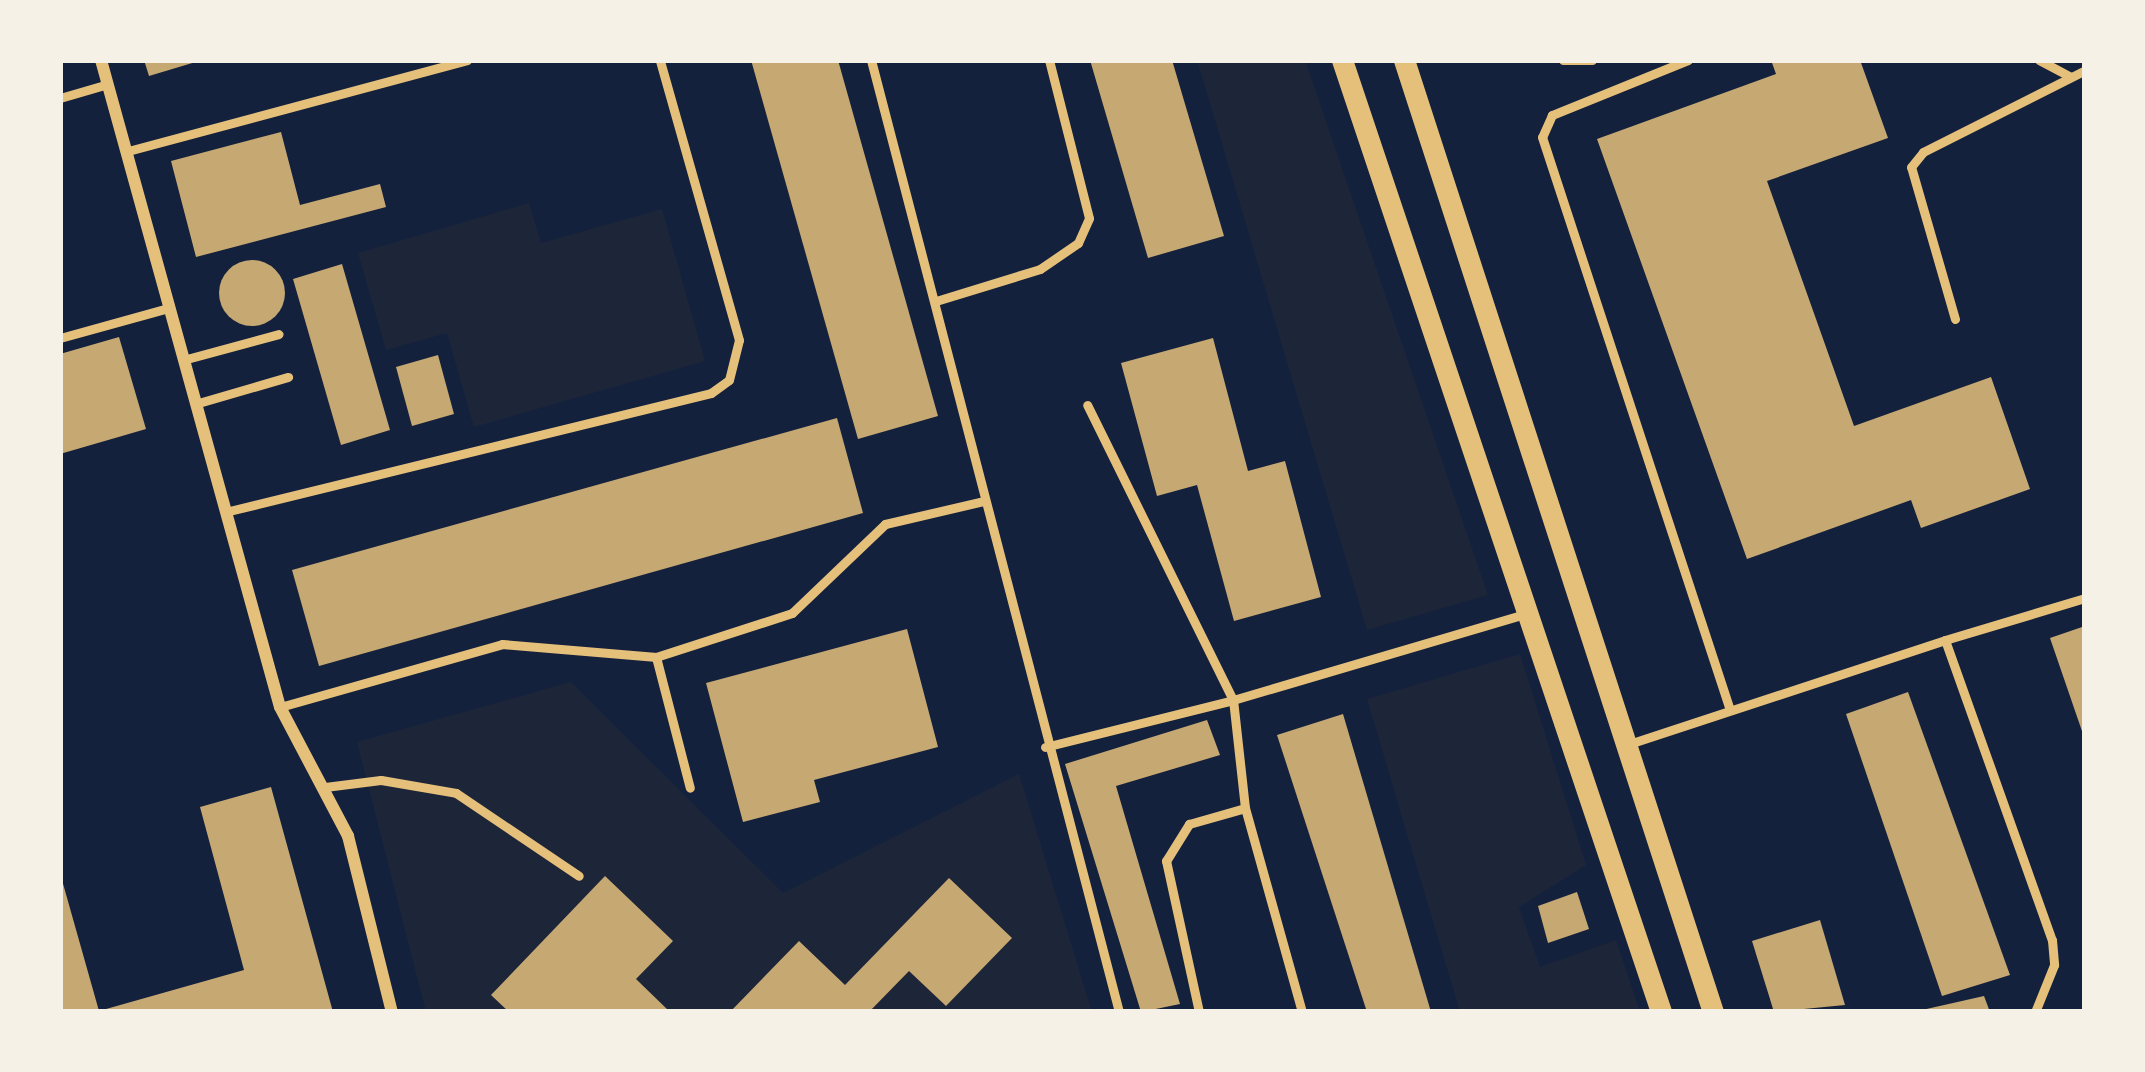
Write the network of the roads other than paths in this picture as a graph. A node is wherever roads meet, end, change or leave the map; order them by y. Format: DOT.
graph roads {
  1 [pos="101,60"];
  2 [pos="467,60"];
  3 [pos="660,60"];
  4 [pos="872,60"];
  5 [pos="1049,60"];
  6 [pos="1342,60"];
  7 [pos="1404,60"];
  8 [pos="1563,60"];
  9 [pos="1592,60"];
  10 [pos="1688,60"];
  11 [pos="2039,60"];
  12 [pos="2085,70"];
  13 [pos="2071,76"];
  14 [pos="108,84"];
  15 [pos="60,98"];
  16 [pos="128,152"];
  17 [pos="936,301"];
  18 [pos="168,308"];
  19 [pos="1955,320"];
  20 [pos="279,334"];
  21 [pos="60,338"];
  22 [pos="183,360"];
  23 [pos="288,377"];
  24 [pos="195,404"];
  25 [pos="1087,405"];
  26 [pos="984,501"];
  27 [pos="225,512"];
  28 [pos="2085,598"];
  29 [pos="1532,613"];
  30 [pos="1945,640"];
  31 [pos="656,657"];
  32 [pos="1233,700"];
  33 [pos="280,706"];
  34 [pos="1730,710"];
  35 [pos="1626,745"];
  36 [pos="1045,747"];
  37 [pos="325,787"];
  38 [pos="690,788"];
  39 [pos="1245,808"];
  40 [pos="579,876"];
  41 [pos="392,1012"];
  42 [pos="1119,1012"];
  43 [pos="1199,1012"];
  44 [pos="1302,1012"];
  45 [pos="1661,1012"];
  46 [pos="1713,1012"];
  47 [pos="2035,1012"];
  1 -- 14 [label="street"];
  2 -- 16 [label="lane"];
  3 -- 27 [label="lane"];
  4 -- 17 [label="lane"];
  5 -- 17 [label="lane"];
  6 -- 29 [label="street"];
  7 -- 35 [label="street"];
  8 -- 9 [label="lane"];
  10 -- 34 [label="lane"];
  11 -- 13 [label="lane"];
  12 -- 13 [label="lane"];
  13 -- 19 [label="lane"];
  14 -- 15 [label="lane"];
  14 -- 16 [label="street"];
  16 -- 18 [label="street"];
  17 -- 26 [label="lane"];
  18 -- 21 [label="lane"];
  18 -- 22 [label="street"];
  20 -- 22 [label="lane"];
  22 -- 24 [label="street"];
  23 -- 24 [label="lane"];
  24 -- 27 [label="street"];
  25 -- 32 [label="lane"];
  26 -- 31 [label="lane"];
  26 -- 36 [label="lane"];
  27 -- 33 [label="street"];
  28 -- 30 [label="lane"];
  29 -- 32 [label="lane"];
  29 -- 45 [label="street"];
  30 -- 34 [label="lane"];
  30 -- 47 [label="lane"];
  31 -- 33 [label="lane"];
  31 -- 38 [label="lane"];
  32 -- 36 [label="lane"];
  32 -- 39 [label="lane"];
  33 -- 37 [label="street"];
  34 -- 35 [label="lane"];
  35 -- 46 [label="street"];
  36 -- 42 [label="lane"];
  37 -- 40 [label="lane"];
  37 -- 41 [label="street"];
  39 -- 43 [label="lane"];
  39 -- 44 [label="lane"];
}
